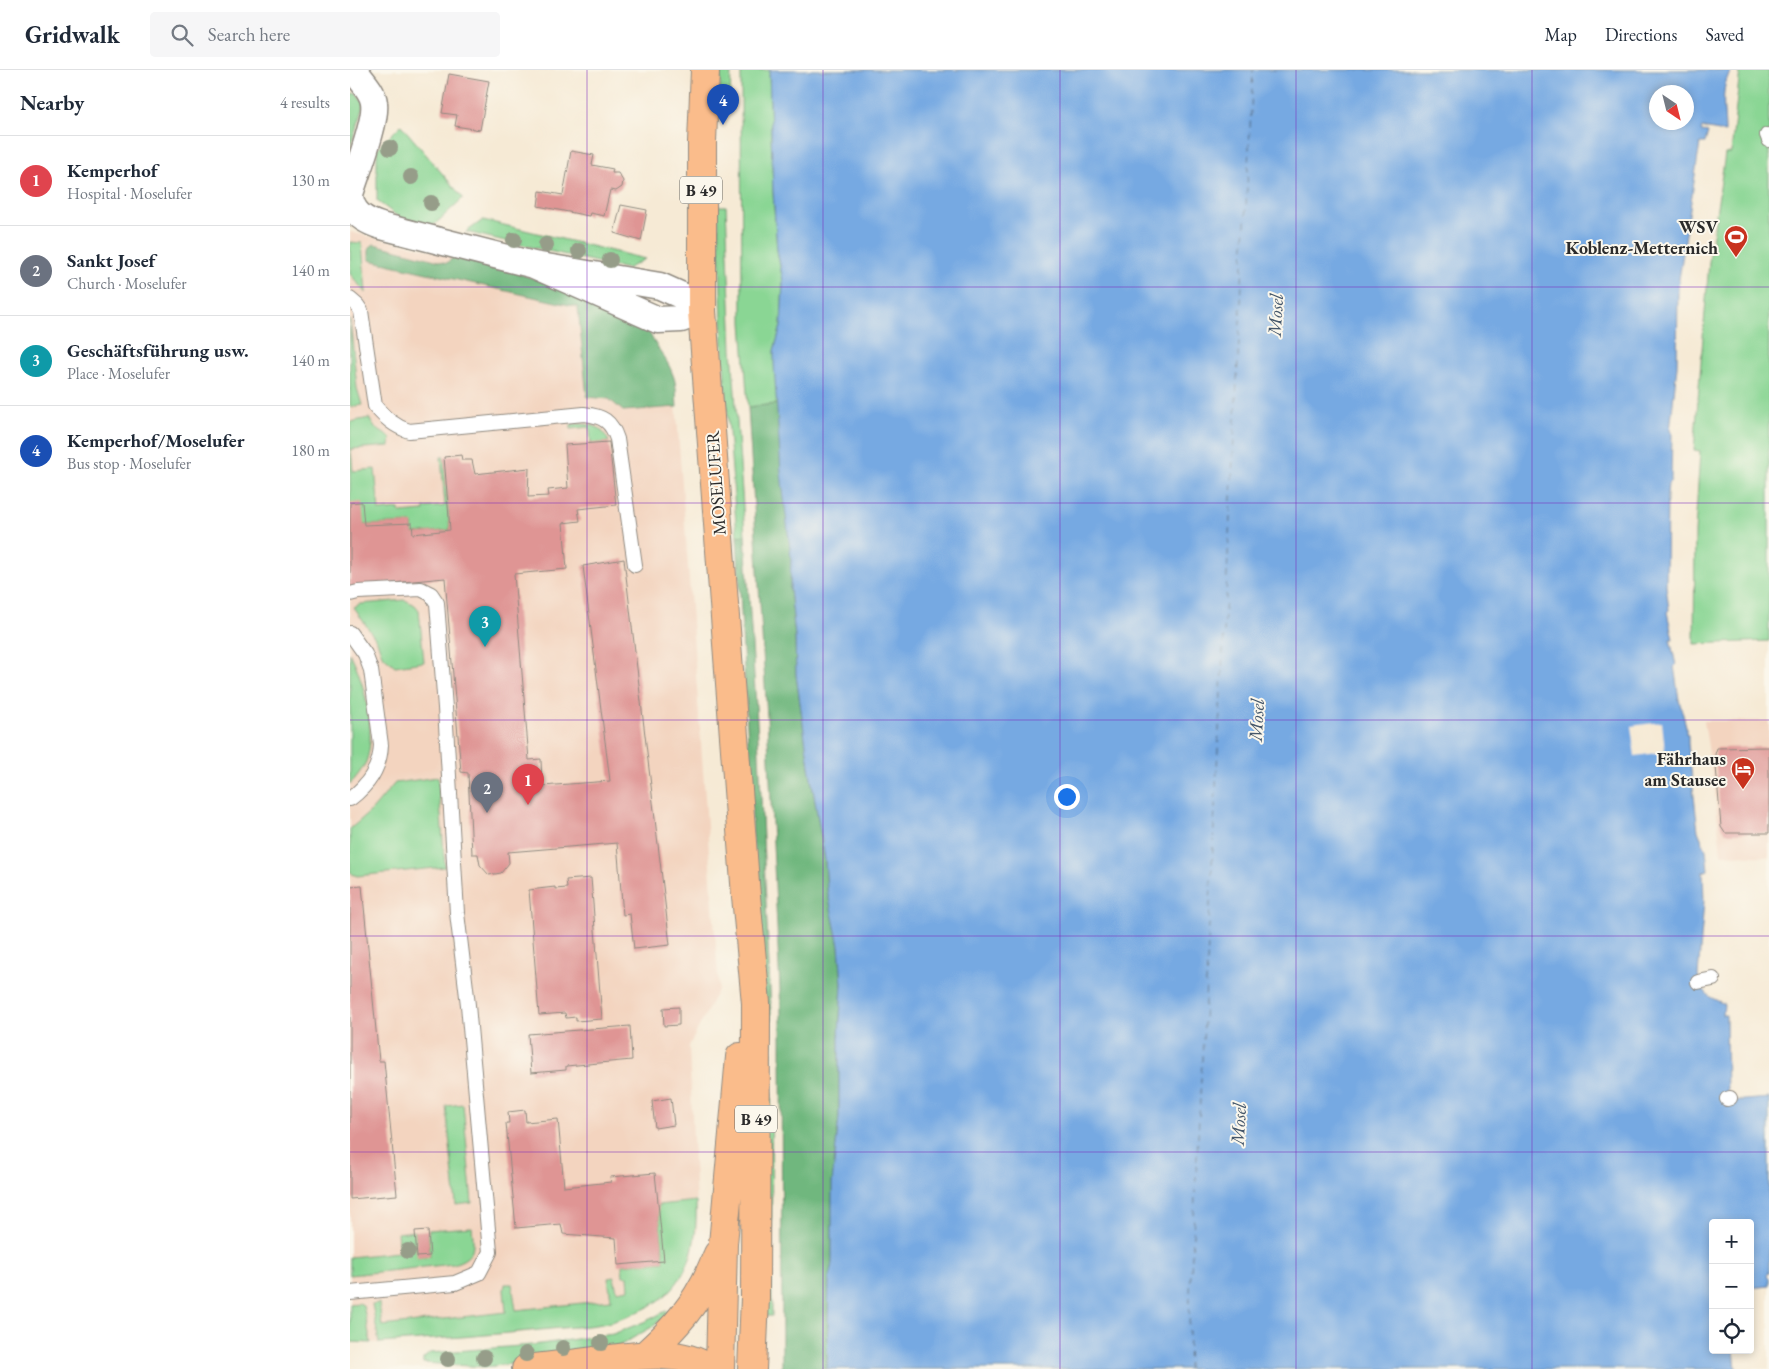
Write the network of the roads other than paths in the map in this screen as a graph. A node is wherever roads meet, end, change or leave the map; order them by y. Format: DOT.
graph roads {
  1 [pos="354,70"];
  2 [pos="705,70"];
  3 [pos="355,221"];
  4 [pos="350,299"];
  5 [pos="702,311"];
  6 [pos="635,565"];
  7 [pos="350,594"];
  8 [pos="350,632"];
  9 [pos="350,799"];
  10 [pos="746,896"];
  11 [pos="1713,979"];
  12 [pos="1698,982"];
  13 [pos="723,1244"];
  14 [pos="350,1293"];
  15 [pos="645,1355"];
  16 [pos="752,1356"];
  17 [pos="526,1369"];
  18 [pos="710,1369"];
  19 [pos="720,1369"];
  20 [pos="733,1369"];
  1 -- 3 [label="street"];
  2 -- 5 [label="main road, MOSELUFER / B 49"];
  3 -- 5 [label="street"];
  4 -- 6 [label="lane"];
  5 -- 10 [label="main road, MOSELUFER / B 49"];
  7 -- 14 [label="lane"];
  8 -- 9 [label="lane"];
  10 -- 13 [label="main road, B 49"];
  10 -- 16 [label="main road, B 49"];
  11 -- 12 [label="lane"];
  13 -- 15 [label="main road"];
  13 -- 19 [label="main road, B 49"];
  15 -- 17 [label="main road"];
  15 -- 18 [label="main road"];
  16 -- 20 [label="main road"];
}
